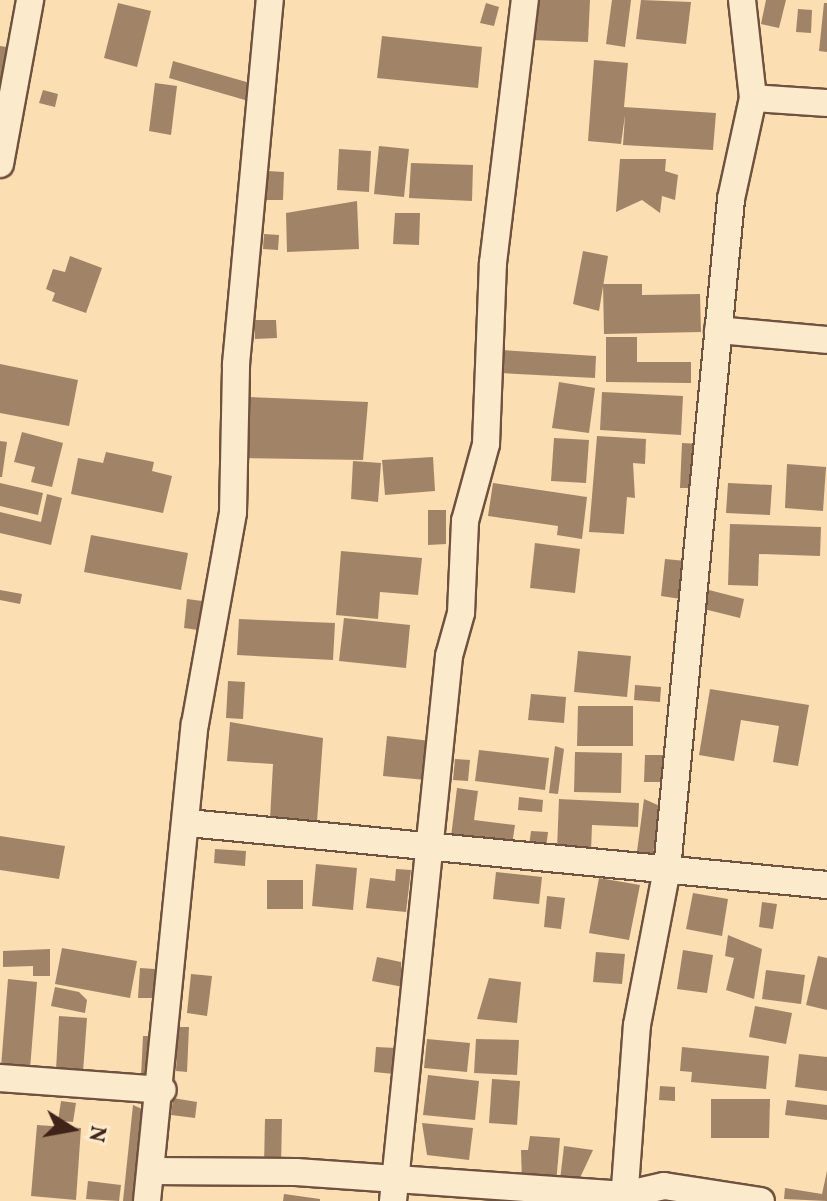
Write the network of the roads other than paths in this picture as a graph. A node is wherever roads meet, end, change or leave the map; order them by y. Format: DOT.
graph roads {
  1 [pos="30,0"];
  2 [pos="270,0"];
  3 [pos="525,0"];
  4 [pos="742,0"];
  5 [pos="753,98"];
  6 [pos="827,103"];
  7 [pos="0,164"];
  8 [pos="718,330"];
  9 [pos="827,340"];
  10 [pos="188,823"];
  11 [pos="429,845"];
  12 [pos="667,869"];
  13 [pos="827,885"];
  14 [pos="0,1078"];
  15 [pos="163,1090"];
  16 [pos="151,1171"];
  17 [pos="394,1190"];
  18 [pos="625,1198"];
  19 [pos="147,1201"];
  20 [pos="761,1201"];
  1 -- 7 [label="street"];
  2 -- 10 [label="street"];
  3 -- 11 [label="street"];
  4 -- 5 [label="street"];
  5 -- 6 [label="street"];
  5 -- 8 [label="street"];
  8 -- 9 [label="street"];
  8 -- 12 [label="street"];
  10 -- 11 [label="street"];
  10 -- 15 [label="street"];
  11 -- 12 [label="street"];
  11 -- 17 [label="street"];
  12 -- 13 [label="street"];
  12 -- 18 [label="street"];
  14 -- 15 [label="street"];
  15 -- 16 [label="street"];
  16 -- 17 [label="street"];
  16 -- 19 [label="street"];
  17 -- 18 [label="street"];
  18 -- 20 [label="street"];
}
